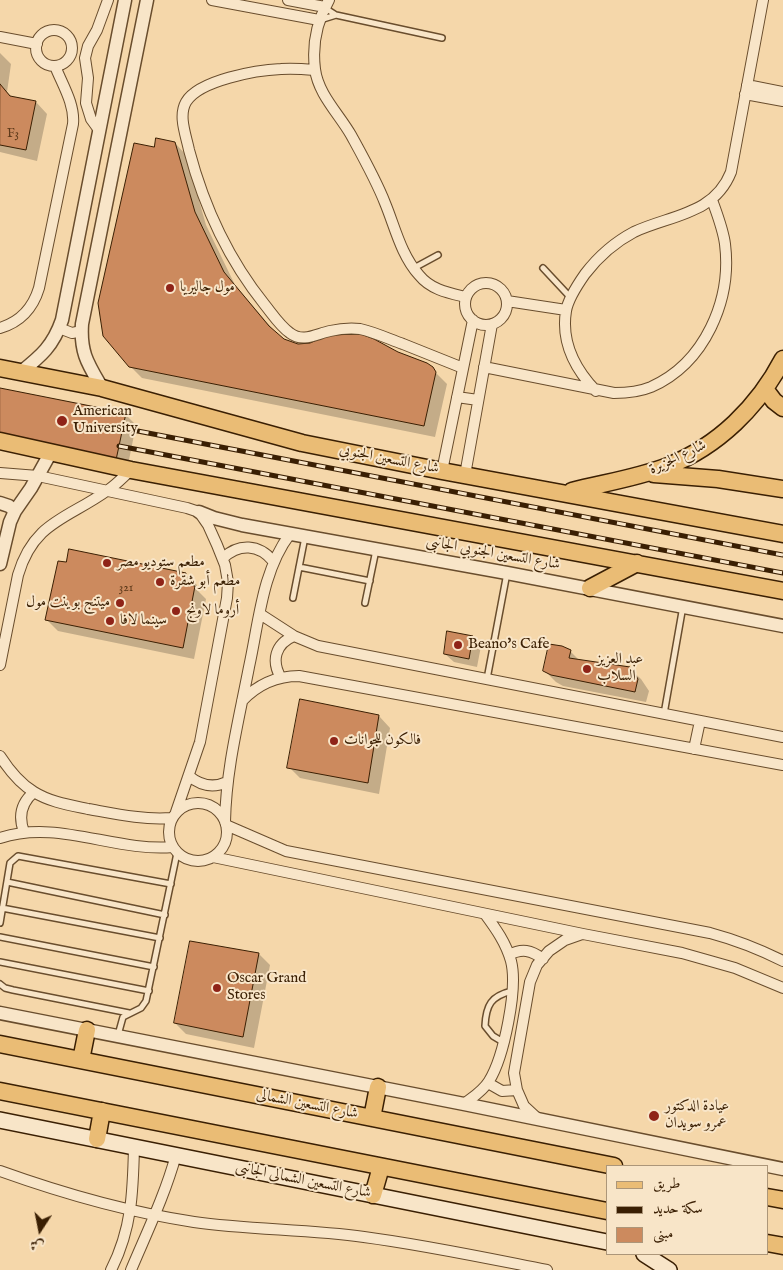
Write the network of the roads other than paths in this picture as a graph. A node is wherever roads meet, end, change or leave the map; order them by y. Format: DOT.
graph roads {
  1 [pos="108,0"];
  2 [pos="125,0"];
  3 [pos="147,0"];
  4 [pos="212,0"];
  5 [pos="288,0"];
  6 [pos="763,0"];
  7 [pos="327,4"];
  8 [pos="336,15"];
  9 [pos="319,20"];
  10 [pos="0,37"];
  11 [pos="442,38"];
  12 [pos="71,43"];
  13 [pos="37,44"];
  14 [pos="88,46"];
  15 [pos="67,60"];
  16 [pos="85,63"];
  17 [pos="55,66"];
  18 [pos="315,70"];
  19 [pos="746,90"];
  20 [pos="783,92"];
  21 [pos="783,101"];
  22 [pos="99,130"];
  23 [pos="712,200"];
  24 [pos="438,255"];
  25 [pos="413,268"];
  26 [pos="543,268"];
  27 [pos="466,297"];
  28 [pos="572,299"];
  29 [pos="507,301"];
  30 [pos="566,310"];
  31 [pos="473,320"];
  32 [pos="492,324"];
  33 [pos="0,328"];
  34 [pos="59,328"];
  35 [pos="82,331"];
  36 [pos="783,359"];
  37 [pos="484,367"];
  38 [pos="0,368"];
  39 [pos="463,368"];
  40 [pos="21,372"];
  41 [pos="102,388"];
  42 [pos="765,389"];
  43 [pos="596,390"];
  44 [pos="457,397"];
  45 [pos="478,400"];
  46 [pos="783,408"];
  47 [pos="0,441"];
  48 [pos="51,452"];
  49 [pos="131,470"];
  50 [pos="442,471"];
  51 [pos="0,473"];
  52 [pos="644,474"];
  53 [pos="465,475"];
  54 [pos="38,476"];
  55 [pos="783,489"];
  56 [pos="108,490"];
  57 [pos="565,493"];
  58 [pos="0,503"];
  59 [pos="15,511"];
  60 [pos="199,512"];
  61 [pos="290,534"];
  62 [pos="783,534"];
  63 [pos="305,536"];
  64 [pos="376,549"];
  65 [pos="223,558"];
  66 [pos="273,561"];
  67 [pos="638,563"];
  68 [pos="0,564"];
  69 [pos="299,567"];
  70 [pos="507,573"];
  71 [pos="370,581"];
  72 [pos="590,588"];
  73 [pos="783,591"];
  74 [pos="293,598"];
  75 [pos="365,603"];
  76 [pos="683,606"];
  77 [pos="260,614"];
  78 [pos="783,626"];
  79 [pos="294,636"];
  80 [pos="0,665"];
  81 [pos="281,678"];
  82 [pos="486,679"];
  83 [pos="242,701"];
  84 [pos="664,714"];
  85 [pos="700,722"];
  86 [pos="783,737"];
  87 [pos="694,749"];
  88 [pos="0,756"];
  89 [pos="783,765"];
  90 [pos="189,776"];
  91 [pos="228,782"];
  92 [pos="34,792"];
  93 [pos="174,815"];
  94 [pos="226,823"];
  95 [pos="24,832"];
  96 [pos="0,838"];
  97 [pos="175,850"];
  98 [pos="213,857"];
  99 [pos="7,882"];
  100 [pos="171,884"];
  101 [pos="2,908"];
  102 [pos="485,914"];
  103 [pos="164,915"];
  104 [pos="0,923"];
  105 [pos="583,934"];
  106 [pos="0,937"];
  107 [pos="160,938"];
  108 [pos="509,955"];
  109 [pos="543,958"];
  110 [pos="783,961"];
  111 [pos="0,962"];
  112 [pos="154,967"];
  113 [pos="0,984"];
  114 [pos="783,988"];
  115 [pos="149,991"];
  116 [pos="512,991"];
  117 [pos="0,1013"];
  118 [pos="129,1013"];
  119 [pos="87,1030"];
  120 [pos="117,1036"];
  121 [pos="503,1042"];
  122 [pos="0,1044"];
  123 [pos="81,1060"];
  124 [pos="488,1083"];
  125 [pos="378,1087"];
  126 [pos="517,1090"];
  127 [pos="0,1091"];
  128 [pos="464,1104"];
  129 [pos="102,1111"];
  130 [pos="372,1118"];
  131 [pos="536,1118"];
  132 [pos="0,1120"];
  133 [pos="96,1139"];
  134 [pos="134,1147"];
  135 [pos="176,1155"];
  136 [pos="609,1165"];
  137 [pos="764,1165"];
  138 [pos="768,1166"];
  139 [pos="381,1167"];
  140 [pos="783,1169"];
  141 [pos="0,1171"];
  142 [pos="373,1195"];
  143 [pos="768,1197"];
  144 [pos="783,1200"];
  145 [pos="131,1211"];
  146 [pos="606,1212"];
  147 [pos="155,1216"];
  148 [pos="606,1242"];
  149 [pos="768,1243"];
  150 [pos="783,1246"];
  151 [pos="646,1255"];
  152 [pos="111,1270"];
  153 [pos="131,1270"];
  154 [pos="547,1270"];
  155 [pos="669,1270"];
  1 -- 14 [label="street"];
  2 -- 22 [label="street"];
  3 -- 35 [label="street"];
  4 -- 9 [label="street"];
  5 -- 7 [label="street"];
  6 -- 19 [label="street"];
  7 -- 8 [label="lane"];
  7 -- 9 [label="street"];
  8 -- 9 [label="lane"];
  8 -- 11 [label="lane"];
  9 -- 18 [label="street"];
  10 -- 13 [label="street"];
  12 -- 13 [label="street"];
  12 -- 14 [label="street"];
  12 -- 15 [label="street"];
  13 -- 17 [label="street"];
  14 -- 16 [label="street"];
  15 -- 16 [label="street"];
  15 -- 17 [label="street"];
  16 -- 22 [label="street"];
  17 -- 33 [label="street"];
  18 -- 25 [label="street"];
  18 -- 39 [label="street"];
  19 -- 20 [label="street"];
  19 -- 21 [label="street"];
  19 -- 23 [label="street"];
  22 -- 34 [label="street"];
  23 -- 28 [label="street"];
  23 -- 43 [label="street"];
  24 -- 25 [label="lane"];
  25 -- 27 [label="street"];
  26 -- 28 [label="lane"];
  27 -- 29 [label="street"];
  27 -- 31 [label="street"];
  28 -- 30 [label="street"];
  29 -- 30 [label="street"];
  29 -- 32 [label="street"];
  30 -- 43 [label="street"];
  31 -- 32 [label="street"];
  31 -- 39 [label="street"];
  32 -- 37 [label="street"];
  34 -- 35 [label="street"];
  34 -- 40 [label="street"];
  35 -- 41 [label="street"];
  36 -- 42 [label="main road, شارع الجزيرة"];
  37 -- 43 [label="street"];
  37 -- 45 [label="street"];
  38 -- 40 [label="main road, شارع التسعين الجنوبي"];
  39 -- 44 [label="street"];
  40 -- 41 [label="main road, شارع التسعين الجنوبي"];
  41 -- 50 [label="main road, شارع التسعين الجنوبي"];
  42 -- 46 [label="main road"];
  42 -- 52 [label="main road, شارع الجزيرة"];
  44 -- 45 [label="street"];
  44 -- 50 [label="street"];
  45 -- 53 [label="street"];
  47 -- 48 [label="main road"];
  48 -- 49 [label="main road"];
  48 -- 54 [label="street"];
  49 -- 56 [label="street"];
  49 -- 67 [label="main road"];
  50 -- 53 [label="main road, شارع التسعين الجنوبي"];
  51 -- 54 [label="street"];
  52 -- 55 [label="main road"];
  52 -- 57 [label="main road, شارع الجزيرة"];
  53 -- 57 [label="main road, شارع التسعين الجنوبي"];
  54 -- 56 [label="street"];
  54 -- 59 [label="street"];
  56 -- 60 [label="street"];
  56 -- 80 [label="street"];
  57 -- 62 [label="main road, شارع التسعين الجنوبي"];
  58 -- 59 [label="street"];
  59 -- 68 [label="street"];
  60 -- 61 [label="street, شارع التسعين الجنوبي الجانبى"];
  60 -- 65 [label="street"];
  61 -- 63 [label="street, شارع التسعين الجنوبي الجانبى"];
  61 -- 66 [label="street"];
  63 -- 64 [label="street, شارع التسعين الجنوبي الجانبى"];
  63 -- 69 [label="lane"];
  64 -- 70 [label="street, شارع التسعين الجنوبي الجانبى"];
  64 -- 71 [label="lane"];
  65 -- 66 [label="street"];
  65 -- 90 [label="street"];
  66 -- 77 [label="street"];
  67 -- 72 [label="main road"];
  67 -- 73 [label="main road"];
  69 -- 71 [label="lane"];
  69 -- 74 [label="lane"];
  70 -- 72 [label="street, شارع التسعين الجنوبي الجانبى"];
  70 -- 82 [label="lane"];
  71 -- 75 [label="lane"];
  72 -- 76 [label="street, شارع التسعين الجنوبي الجانبى"];
  76 -- 78 [label="street, شارع التسعين الجنوبي الجانبى"];
  76 -- 84 [label="lane"];
  77 -- 79 [label="street"];
  77 -- 83 [label="street"];
  79 -- 81 [label="street"];
  79 -- 82 [label="street"];
  81 -- 83 [label="street"];
  81 -- 87 [label="street"];
  82 -- 84 [label="street"];
  83 -- 91 [label="street"];
  84 -- 85 [label="street"];
  85 -- 86 [label="street"];
  85 -- 87 [label="street"];
  87 -- 89 [label="street"];
  88 -- 92 [label="street"];
  90 -- 91 [label="street"];
  90 -- 93 [label="street"];
  91 -- 94 [label="street"];
  92 -- 93 [label="street"];
  92 -- 95 [label="street"];
  93 -- 94 [label="street"];
  93 -- 97 [label="street"];
  94 -- 98 [label="street"];
  94 -- 110 [label="street"];
  95 -- 96 [label="street"];
  95 -- 97 [label="street"];
  97 -- 98 [label="street"];
  97 -- 100 [label="lane"];
  98 -- 102 [label="street"];
  99 -- 100 [label="lane"];
  99 -- 101 [label="lane"];
  99 -- 103 [label="lane"];
  100 -- 103 [label="lane"];
  101 -- 104 [label="lane"];
  101 -- 107 [label="lane"];
  102 -- 105 [label="street"];
  102 -- 108 [label="street"];
  103 -- 107 [label="lane"];
  105 -- 109 [label="street"];
  105 -- 114 [label="street"];
  106 -- 112 [label="lane"];
  107 -- 112 [label="lane"];
  108 -- 109 [label="street"];
  108 -- 116 [label="street"];
  109 -- 126 [label="street"];
  111 -- 115 [label="lane"];
  112 -- 115 [label="lane"];
  113 -- 118 [label="lane"];
  115 -- 118 [label="lane"];
  116 -- 121 [label="street"];
  116 -- 121 [label="lane"];
  117 -- 119 [label="street"];
  118 -- 120 [label="lane"];
  119 -- 120 [label="street"];
  119 -- 123 [label="main road"];
  120 -- 125 [label="street"];
  121 -- 124 [label="street"];
  122 -- 123 [label="main road, شارع التسعين الشمالى"];
  123 -- 130 [label="main road, شارع التسعين الشمالى"];
  124 -- 126 [label="street"];
  124 -- 128 [label="street"];
  125 -- 128 [label="street"];
  125 -- 130 [label="main road"];
  126 -- 131 [label="street"];
  127 -- 129 [label="main road"];
  128 -- 131 [label="street"];
  129 -- 133 [label="main road"];
  129 -- 139 [label="main road"];
  130 -- 136 [label="main road, شارع التسعين الشمالى"];
  131 -- 137 [label="street"];
  132 -- 133 [label="main road, شارع التسعين الشمالى الجانبى"];
  133 -- 134 [label="main road, شارع التسعين الشمالى الجانبى"];
  134 -- 135 [label="main road, شارع التسعين الشمالى الجانبى"];
  134 -- 145 [label="street"];
  135 -- 142 [label="main road, شارع التسعين الشمالى الجانبى"];
  135 -- 147 [label="street"];
  138 -- 140 [label="street"];
  139 -- 142 [label="main road"];
  139 -- 146 [label="main road"];
  141 -- 145 [label="street"];
  142 -- 148 [label="main road, شارع التسعين الشمالى الجانبى"];
  143 -- 144 [label="main road"];
  145 -- 147 [label="street"];
  145 -- 152 [label="street"];
  147 -- 153 [label="street"];
  147 -- 154 [label="street"];
  149 -- 150 [label="main road"];
  151 -- 155 [label="main road"];
}
